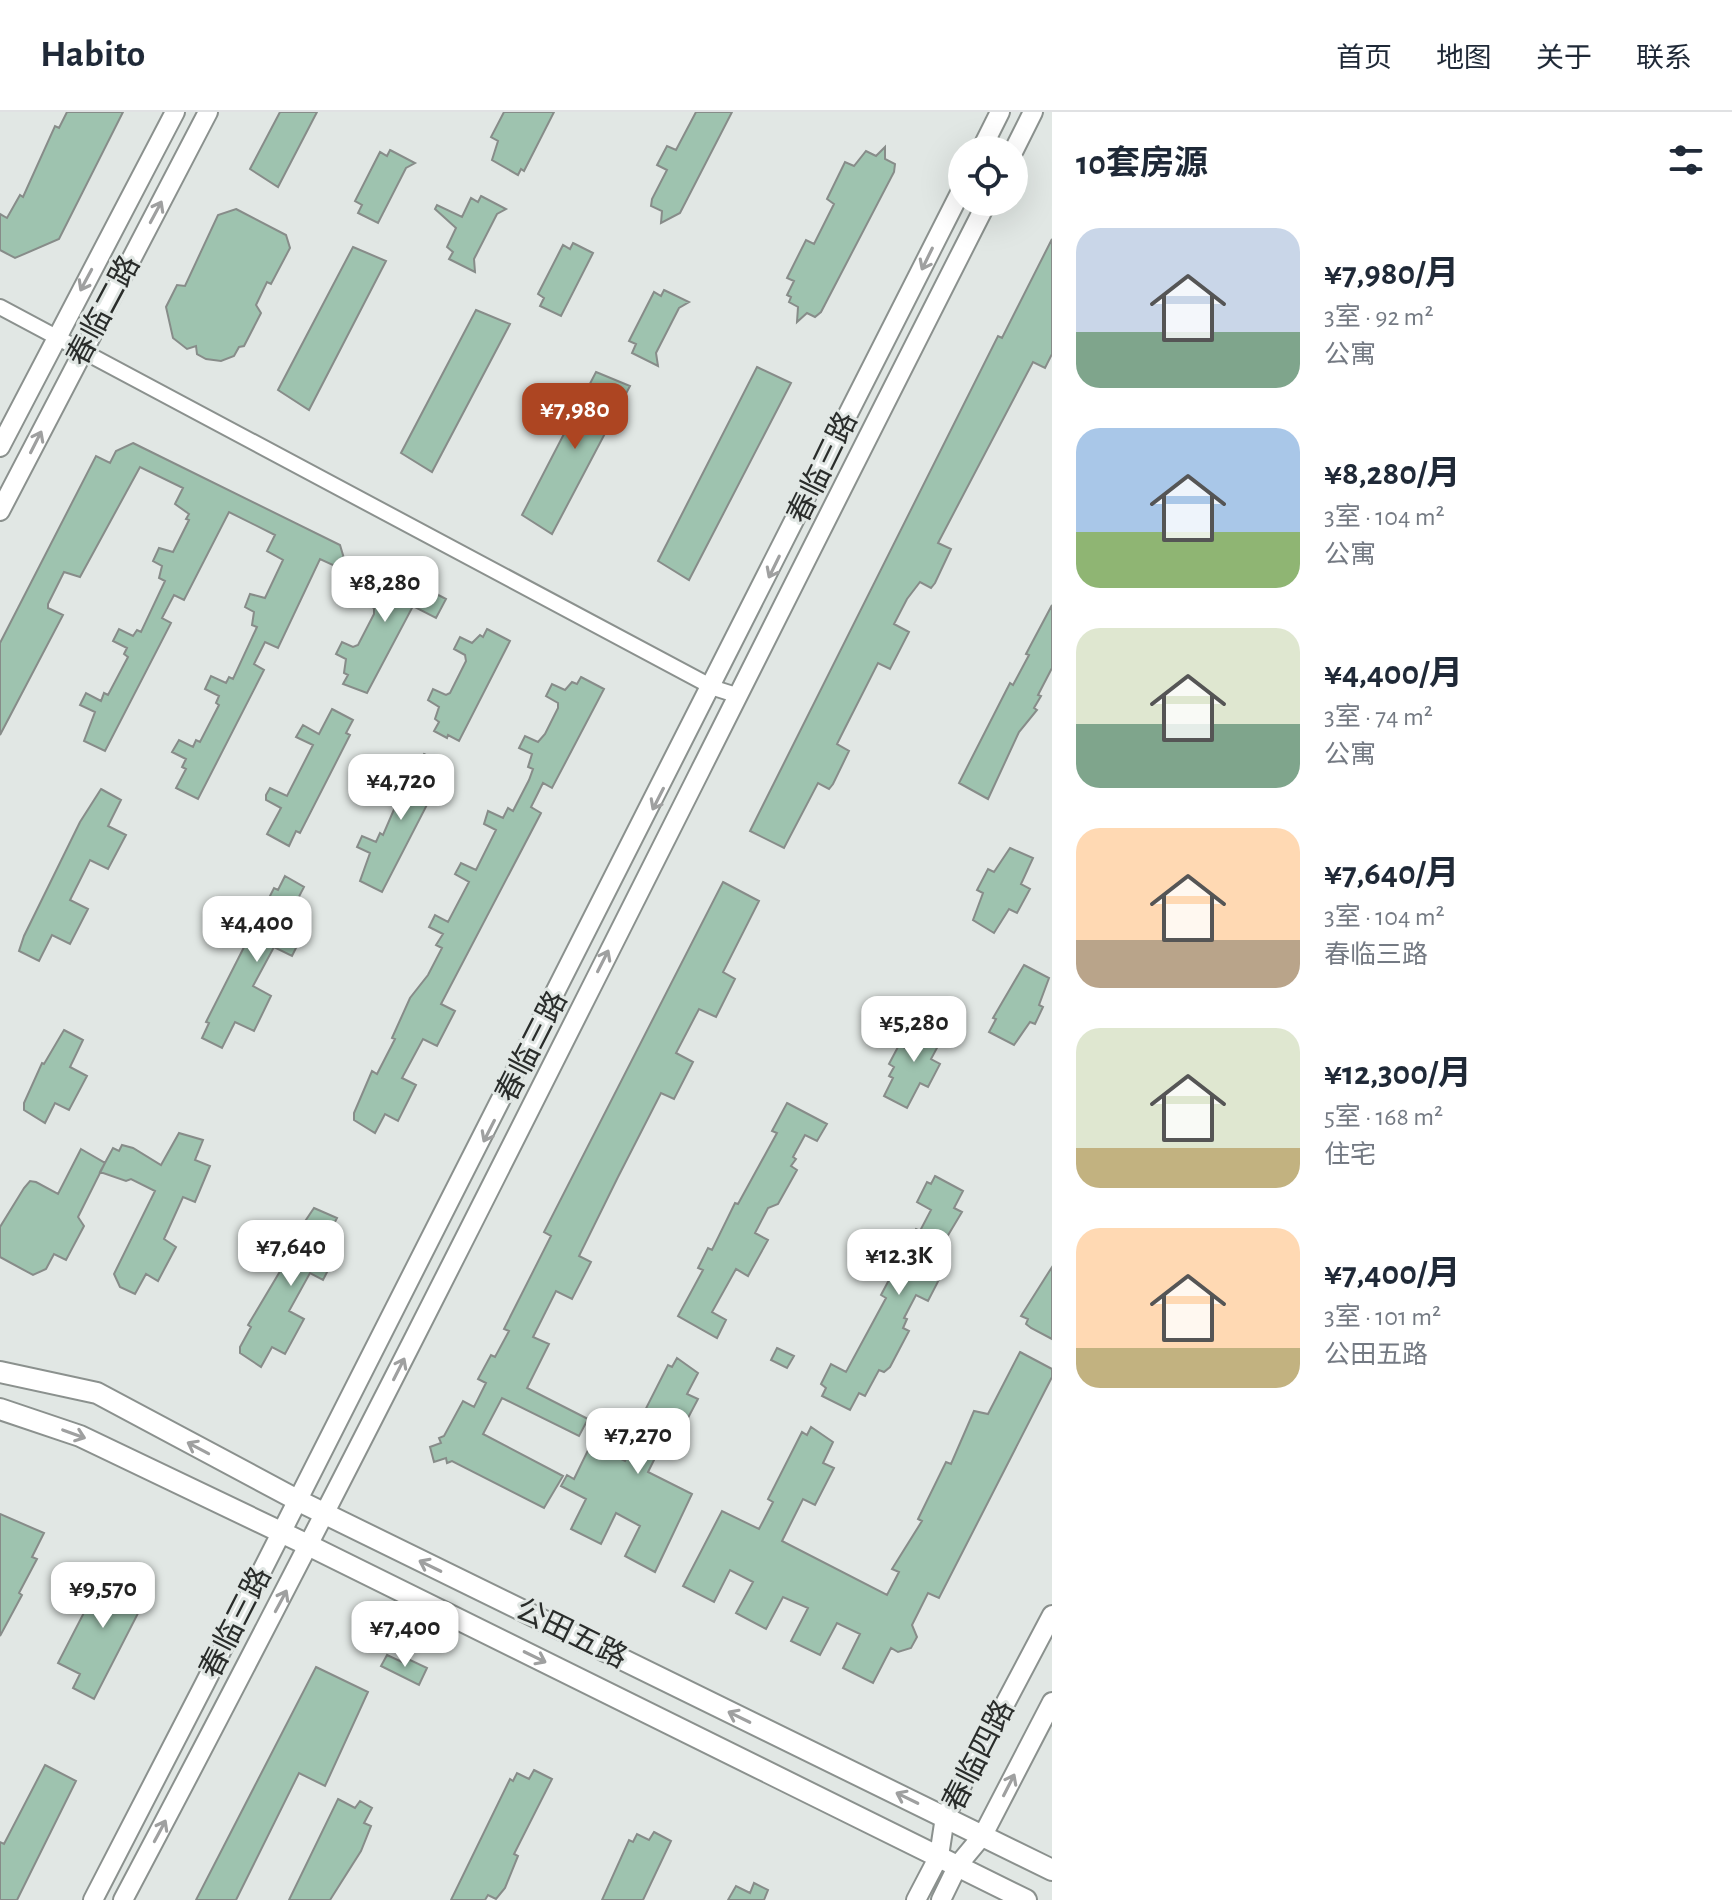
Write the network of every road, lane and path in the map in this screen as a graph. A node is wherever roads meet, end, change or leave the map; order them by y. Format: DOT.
graph roads {
  1 [pos="175,112"];
  2 [pos="208,112"];
  3 [pos="1000,112"];
  4 [pos="1033,112"];
  5 [pos="988,136"];
  6 [pos="1021,136"];
  7 [pos="949,216"];
  8 [pos="980,216"];
  9 [pos="0,307"];
  10 [pos="55,336"];
  11 [pos="83,350"];
  12 [pos="0,447"];
  13 [pos="0,511"];
  14 [pos="714,688"];
  15 [pos="736,695"];
  16 [pos="0,1372"];
  17 [pos="0,1409"];
  18 [pos="301,1502"];
  19 [pos="326,1515"];
  20 [pos="283,1533"];
  21 [pos="310,1546"];
  22 [pos="1052,1615"];
  23 [pos="1052,1702"];
  24 [pos="945,1817"];
  25 [pos="983,1835"];
  26 [pos="939,1856"];
  27 [pos="958,1865"];
  28 [pos="1052,1870"];
  29 [pos="93,1900"];
  30 [pos="123,1900"];
  31 [pos="916,1900"];
  32 [pos="941,1900"];
  33 [pos="1026,1900"];
  1 -- 10 [label="street, 春临二路, one-way"];
  11 -- 2 [label="street, 春临二路, one-way"];
  3 -- 5 [label="street"];
  4 -- 6 [label="street"];
  7 -- 14 [label="street, 春临三路, one-way"];
  8 -- 15 [label="street, 春临三路"];
  9 -- 10 [label="street"];
  10 -- 11 [label="street"];
  10 -- 12 [label="street, 春临二路"];
  13 -- 11 [label="street, 春临二路, one-way"];
  11 -- 14 [label="street"];
  14 -- 15 [label="street"];
  14 -- 18 [label="street, 春临三路, one-way"];
  19 -- 15 [label="street, 春临三路, one-way"];
  18 -- 16 [label="main road, 公田五路, one-way"];
  17 -- 20 [label="main road, 公田五路, one-way"];
  18 -- 19 [label="main road, 公田五路"];
  18 -- 20 [label="street, 春临三路"];
  19 -- 21 [label="street, 春临三路"];
  24 -- 19 [label="main road, 公田五路, one-way"];
  20 -- 21 [label="main road, 公田五路"];
  20 -- 29 [label="street, 春临三路"];
  21 -- 26 [label="main road, 公田五路, one-way"];
  30 -- 21 [label="street, 春临三路, one-way"];
  22 -- 24 [label="street, 春临四路"];
  25 -- 23 [label="street, 春临四路, one-way"];
  24 -- 25 [label="main road, 公田五路"];
  24 -- 26 [label="street, 春临四路"];
  25 -- 27 [label="street, 春临四路"];
  25 -- 28 [label="main road, 公田五路"];
  26 -- 27 [label="main road, 公田五路"];
  26 -- 31 [label="street, 春临四路"];
  27 -- 32 [label="street, 春临四路"];
  27 -- 33 [label="main road, 公田五路"];
}
